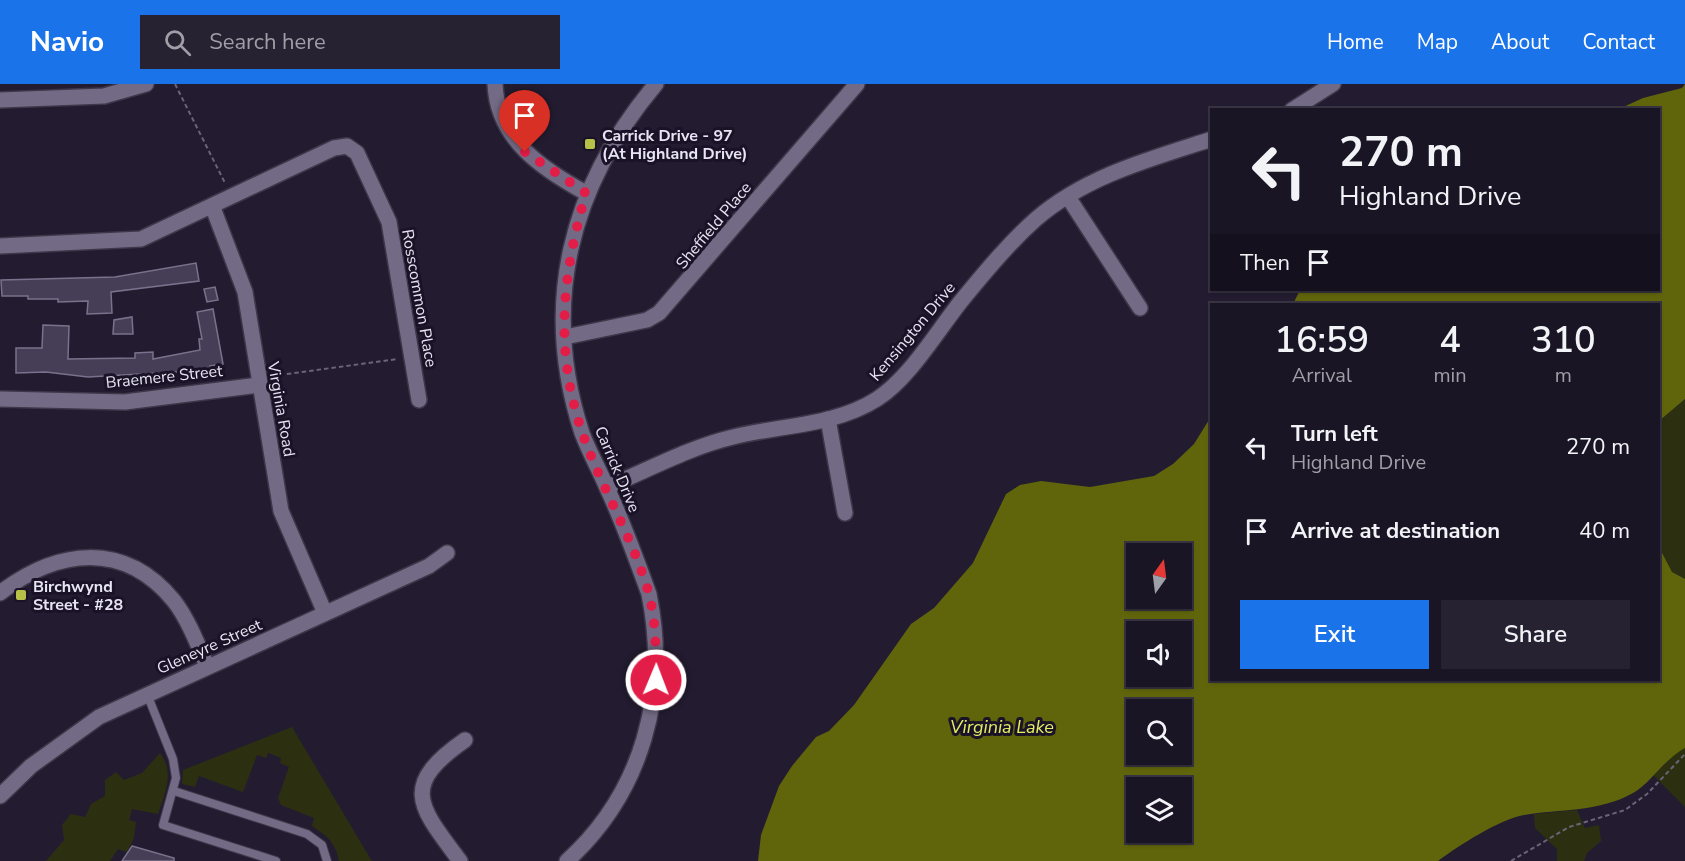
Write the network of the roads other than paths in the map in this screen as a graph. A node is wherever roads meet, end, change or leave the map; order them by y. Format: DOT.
graph roads {
  1 [pos="146,84"];
  2 [pos="495,84"];
  3 [pos="656,84"];
  4 [pos="857,84"];
  5 [pos="1333,84"];
  6 [pos="0,100"];
  7 [pos="1295,108"];
  8 [pos="1210,140"];
  9 [pos="586,193"];
  10 [pos="1068,196"];
  11 [pos="213,208"];
  12 [pos="0,246"];
  13 [pos="1140,308"];
  14 [pos="565,337"];
  15 [pos="264,380"];
  16 [pos="0,399"];
  17 [pos="419,400"];
  18 [pos="828,419"];
  19 [pos="607,488"];
  20 [pos="845,513"];
  21 [pos="447,553"];
  22 [pos="0,592"];
  23 [pos="325,613"];
  24 [pos="207,666"];
  25 [pos="147,694"];
  26 [pos="465,740"];
  27 [pos="174,791"];
  28 [pos="0,796"];
  29 [pos="276,861"];
  30 [pos="327,861"];
  31 [pos="460,861"];
  32 [pos="567,861"];
  1 -- 6 [label="street"];
  2 -- 9 [label="street"];
  3 -- 9 [label="street, Carrick Drive"];
  4 -- 14 [label="street, Sheffield Place"];
  5 -- 7 [label="street"];
  8 -- 10 [label="street, Kensington Drive"];
  9 -- 14 [label="street, Carrick Drive"];
  10 -- 13 [label="street"];
  10 -- 18 [label="street, Kensington Drive"];
  11 -- 12 [label="street, Rosscommon Place"];
  11 -- 15 [label="street, Virginia Road"];
  11 -- 17 [label="street, Rosscommon Place"];
  14 -- 19 [label="street, Carrick Drive"];
  15 -- 16 [label="street, Braemere Street"];
  15 -- 23 [label="street, Virginia Road"];
  18 -- 19 [label="street, Kensington Drive"];
  18 -- 20 [label="street"];
  19 -- 32 [label="street, Carrick Drive"];
  21 -- 23 [label="street, Gleneyre Street"];
  22 -- 24 [label="street"];
  23 -- 24 [label="street, Gleneyre Street"];
  24 -- 25 [label="street, Gleneyre Street"];
  25 -- 27 [label="lane"];
  25 -- 28 [label="street, Gleneyre Street"];
  26 -- 31 [label="street"];
  27 -- 29 [label="lane"];
  27 -- 30 [label="lane"];
}
